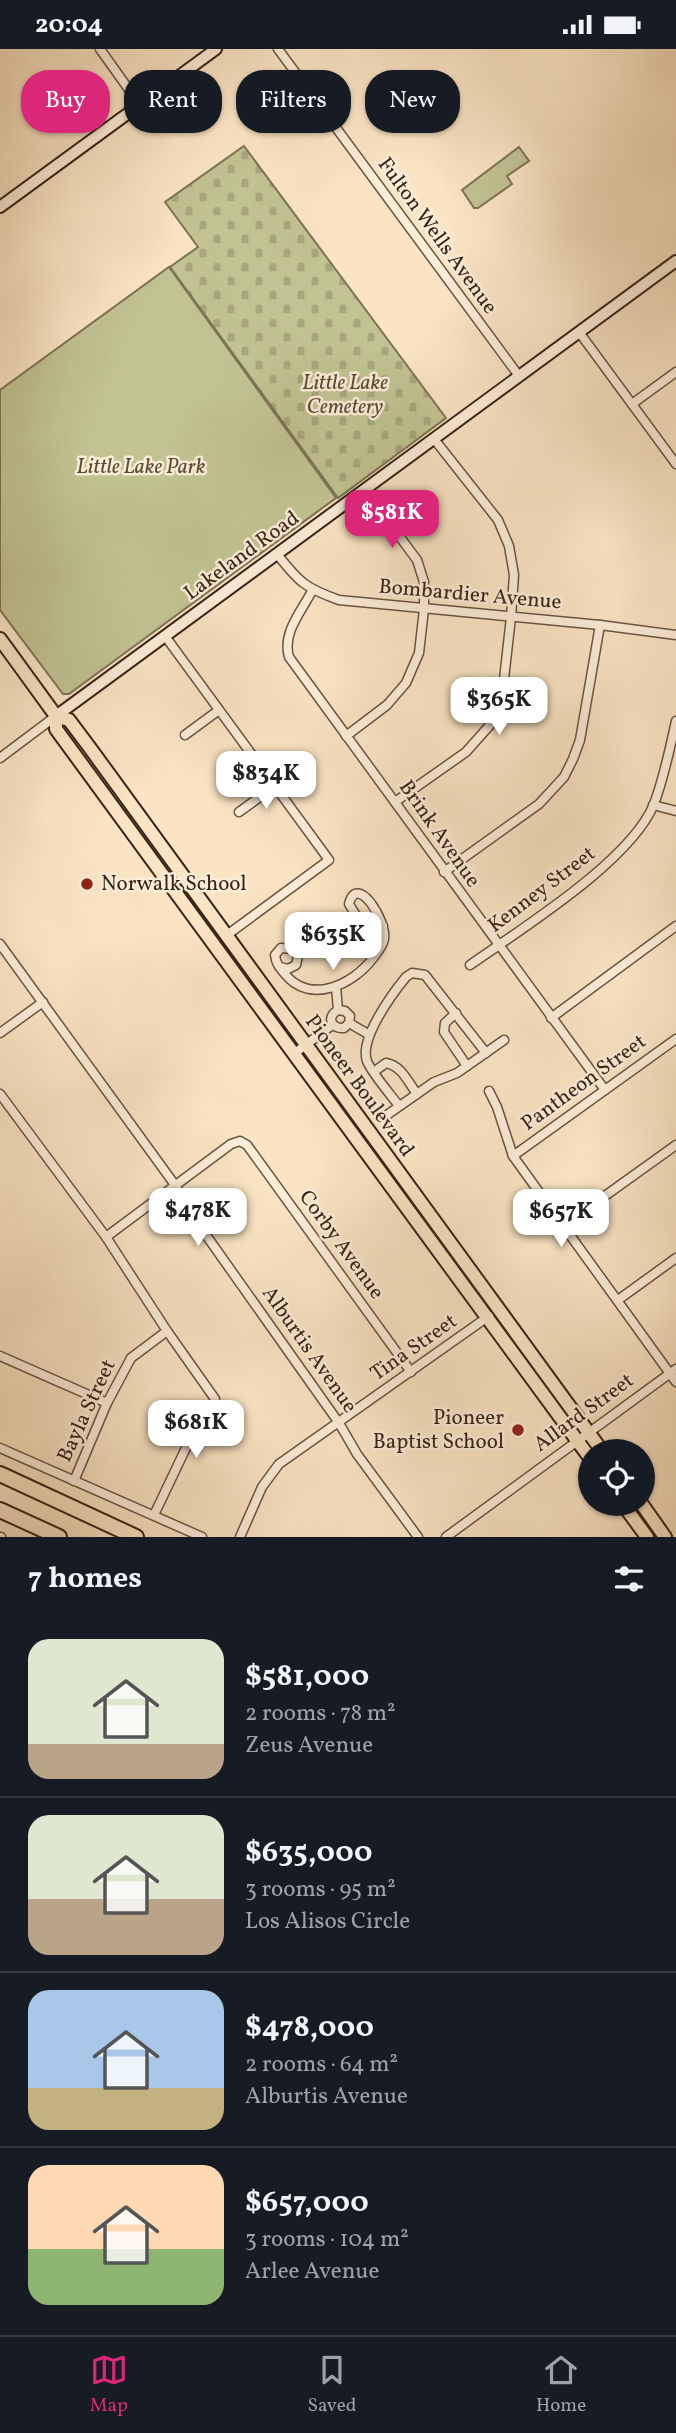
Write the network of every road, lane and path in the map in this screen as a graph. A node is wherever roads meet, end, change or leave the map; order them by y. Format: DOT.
graph roads {
  1 [pos="100,49"];
  2 [pos="216,49"];
  3 [pos="278,49"];
  4 [pos="187,70"];
  5 [pos="124,82"];
  6 [pos="124,116"];
  7 [pos="0,207"];
  8 [pos="676,261"];
  9 [pos="579,332"];
  10 [pos="676,372"];
  11 [pos="519,376"];
  12 [pos="632,404"];
  13 [pos="434,439"];
  14 [pos="676,464"];
  15 [pos="365,490"];
  16 [pos="277,554"];
  17 [pos="312,591"];
  18 [pos="424,609"];
  19 [pos="511,617"];
  20 [pos="600,625"];
  21 [pos="676,635"];
  22 [pos="166,636"];
  23 [pos="0,639"];
  24 [pos="219,710"];
  25 [pos="56,716"];
  26 [pos="676,722"];
  27 [pos="185,735"];
  28 [pos="346,736"];
  29 [pos="0,758"];
  30 [pos="275,786"];
  31 [pos="396,802"];
  32 [pos="653,805"];
  33 [pos="676,811"];
  34 [pos="239,812"];
  35 [pos="444,872"];
  36 [pos="383,926"];
  37 [pos="676,926"];
  38 [pos="227,935"];
  39 [pos="0,944"];
  40 [pos="498,946"];
  41 [pos="470,965"];
  42 [pos="280,967"];
  43 [pos="336,987"];
  44 [pos="43,1002"];
  45 [pos="338,1010"];
  46 [pos="456,1013"];
  47 [pos="551,1018"];
  48 [pos="349,1023"];
  49 [pos="332,1025"];
  50 [pos="0,1033"];
  51 [pos="368,1034"];
  52 [pos="676,1039"];
  53 [pos="504,1040"];
  54 [pos="300,1049"];
  55 [pos="486,1053"];
  56 [pos="467,1066"];
  57 [pos="374,1071"];
  58 [pos="605,1090"];
  59 [pos="489,1091"];
  60 [pos="0,1094"];
  61 [pos="417,1094"];
  62 [pos="399,1106"];
  63 [pos="384,1117"];
  64 [pos="676,1145"];
  65 [pos="513,1156"];
  66 [pos="175,1185"];
  67 [pos="563,1226"];
  68 [pos="106,1237"];
  69 [pos="676,1258"];
  70 [pos="618,1300"];
  71 [pos="499,1308"];
  72 [pos="487,1318"];
  73 [pos="167,1331"];
  74 [pos="0,1356"];
  75 [pos="673,1371"];
  76 [pos="411,1372"];
  77 [pos="676,1382"];
  78 [pos="107,1403"];
  79 [pos="339,1423"];
  80 [pos="588,1432"];
  81 [pos="593,1439"];
  82 [pos="576,1440"];
  83 [pos="578,1443"];
  84 [pos="0,1448"];
  85 [pos="0,1474"];
  86 [pos="74,1482"];
  87 [pos="0,1510"];
  88 [pos="154,1515"];
  89 [pos="632,1516"];
  90 [pos="650,1516"];
  91 [pos="60,1537"];
  92 [pos="136,1537"];
  93 [pos="202,1537"];
  94 [pos="240,1537"];
  95 [pos="418,1537"];
  96 [pos="446,1537"];
  97 [pos="647,1537"];
  98 [pos="665,1537"];
  1 -- 5 [label="street"];
  2 -- 4 [label="street"];
  3 -- 11 [label="street, Fulton Wells Avenue"];
  6 -- 7 [label="street"];
  8 -- 9 [label="street, Lakeland Road"];
  9 -- 11 [label="street, Lakeland Road"];
  9 -- 12 [label="street"];
  10 -- 12 [label="street"];
  11 -- 13 [label="street, Lakeland Road"];
  12 -- 14 [label="street"];
  13 -- 15 [label="street, Lakeland Road"];
  13 -- 19 [label="street"];
  15 -- 16 [label="street, Lakeland Road"];
  15 -- 18 [label="street"];
  16 -- 17 [label="street, Bombardier Avenue"];
  16 -- 22 [label="street, Lakeland Road"];
  17 -- 18 [label="street, Bombardier Avenue"];
  17 -- 28 [label="street, Brink Avenue"];
  18 -- 19 [label="street, Bombardier Avenue"];
  18 -- 28 [label="street"];
  19 -- 20 [label="street, Bombardier Avenue"];
  19 -- 31 [label="street"];
  20 -- 21 [label="street, Bombardier Avenue"];
  20 -- 35 [label="street"];
  22 -- 24 [label="street"];
  22 -- 25 [label="street, Lakeland Road"];
  23 -- 25 [label="main road, Pioneer Boulevard"];
  24 -- 27 [label="street"];
  24 -- 30 [label="street"];
  25 -- 29 [label="street, Lakeland Road"];
  25 -- 38 [label="main road, Pioneer Boulevard"];
  25 -- 54 [label="main road, Pioneer Boulevard"];
  26 -- 32 [label="street, Kenney Street"];
  28 -- 31 [label="street, Brink Avenue"];
  30 -- 34 [label="street"];
  30 -- 38 [label="street"];
  31 -- 35 [label="street, Brink Avenue"];
  32 -- 33 [label="street"];
  32 -- 40 [label="street, Kenney Street"];
  35 -- 40 [label="street, Brink Avenue"];
  36 -- 36 [label="street"];
  36 -- 43 [label="street"];
  37 -- 47 [label="street"];
  38 -- 54 [label="main road, Pioneer Boulevard"];
  39 -- 44 [label="street, Alburtis Avenue"];
  40 -- 41 [label="street, Kenney Street"];
  40 -- 47 [label="street, Brink Avenue"];
  42 -- 43 [label="street"];
  43 -- 45 [label="street"];
  44 -- 50 [label="street"];
  44 -- 66 [label="street, Alburtis Avenue"];
  45 -- 48 [label="street"];
  45 -- 49 [label="street"];
  46 -- 51 [label="street"];
  46 -- 55 [label="street"];
  46 -- 56 [label="street"];
  47 -- 58 [label="street, Brink Avenue"];
  48 -- 49 [label="street"];
  48 -- 51 [label="street"];
  49 -- 54 [label="street"];
  51 -- 57 [label="street"];
  52 -- 58 [label="street, Pantheon Street"];
  53 -- 55 [label="street"];
  54 -- 71 [label="main road, Pioneer Boulevard"];
  54 -- 72 [label="main road, Pioneer Boulevard"];
  55 -- 56 [label="street"];
  56 -- 61 [label="street"];
  57 -- 61 [label="street"];
  57 -- 62 [label="street"];
  58 -- 65 [label="street, Pantheon Street"];
  59 -- 65 [label="street"];
  60 -- 68 [label="street"];
  61 -- 62 [label="street"];
  62 -- 63 [label="street"];
  64 -- 67 [label="street"];
  65 -- 67 [label="street"];
  66 -- 68 [label="street"];
  66 -- 76 [label="street, Corby Avenue"];
  66 -- 79 [label="street, Alburtis Avenue"];
  67 -- 70 [label="street"];
  68 -- 73 [label="street"];
  69 -- 70 [label="street"];
  70 -- 75 [label="street"];
  71 -- 72 [label="street, Tina Street"];
  71 -- 80 [label="main road, Pioneer Boulevard"];
  72 -- 76 [label="street, Tina Street"];
  72 -- 82 [label="main road, Pioneer Boulevard"];
  73 -- 78 [label="street, Bayla Street"];
  73 -- 88 [label="street"];
  74 -- 78 [label="street"];
  75 -- 77 [label="street"];
  75 -- 80 [label="street, Allard Street"];
  76 -- 79 [label="street, Tina Street"];
  78 -- 86 [label="street, Bayla Street"];
  79 -- 94 [label="street, Tina Street"];
  79 -- 95 [label="street, Alburtis Avenue"];
  80 -- 81 [label="main road, Pioneer Boulevard"];
  80 -- 82 [label="street, Allard Street"];
  82 -- 83 [label="main road, Pioneer Boulevard"];
  82 -- 96 [label="street, Allard Street"];
  84 -- 86 [label="street"];
  85 -- 92 [label="highway"];
  86 -- 88 [label="street"];
  87 -- 91 [label="highway"];
  88 -- 93 [label="street"];
  89 -- 97 [label="main road"];
  90 -- 98 [label="main road"];
}
